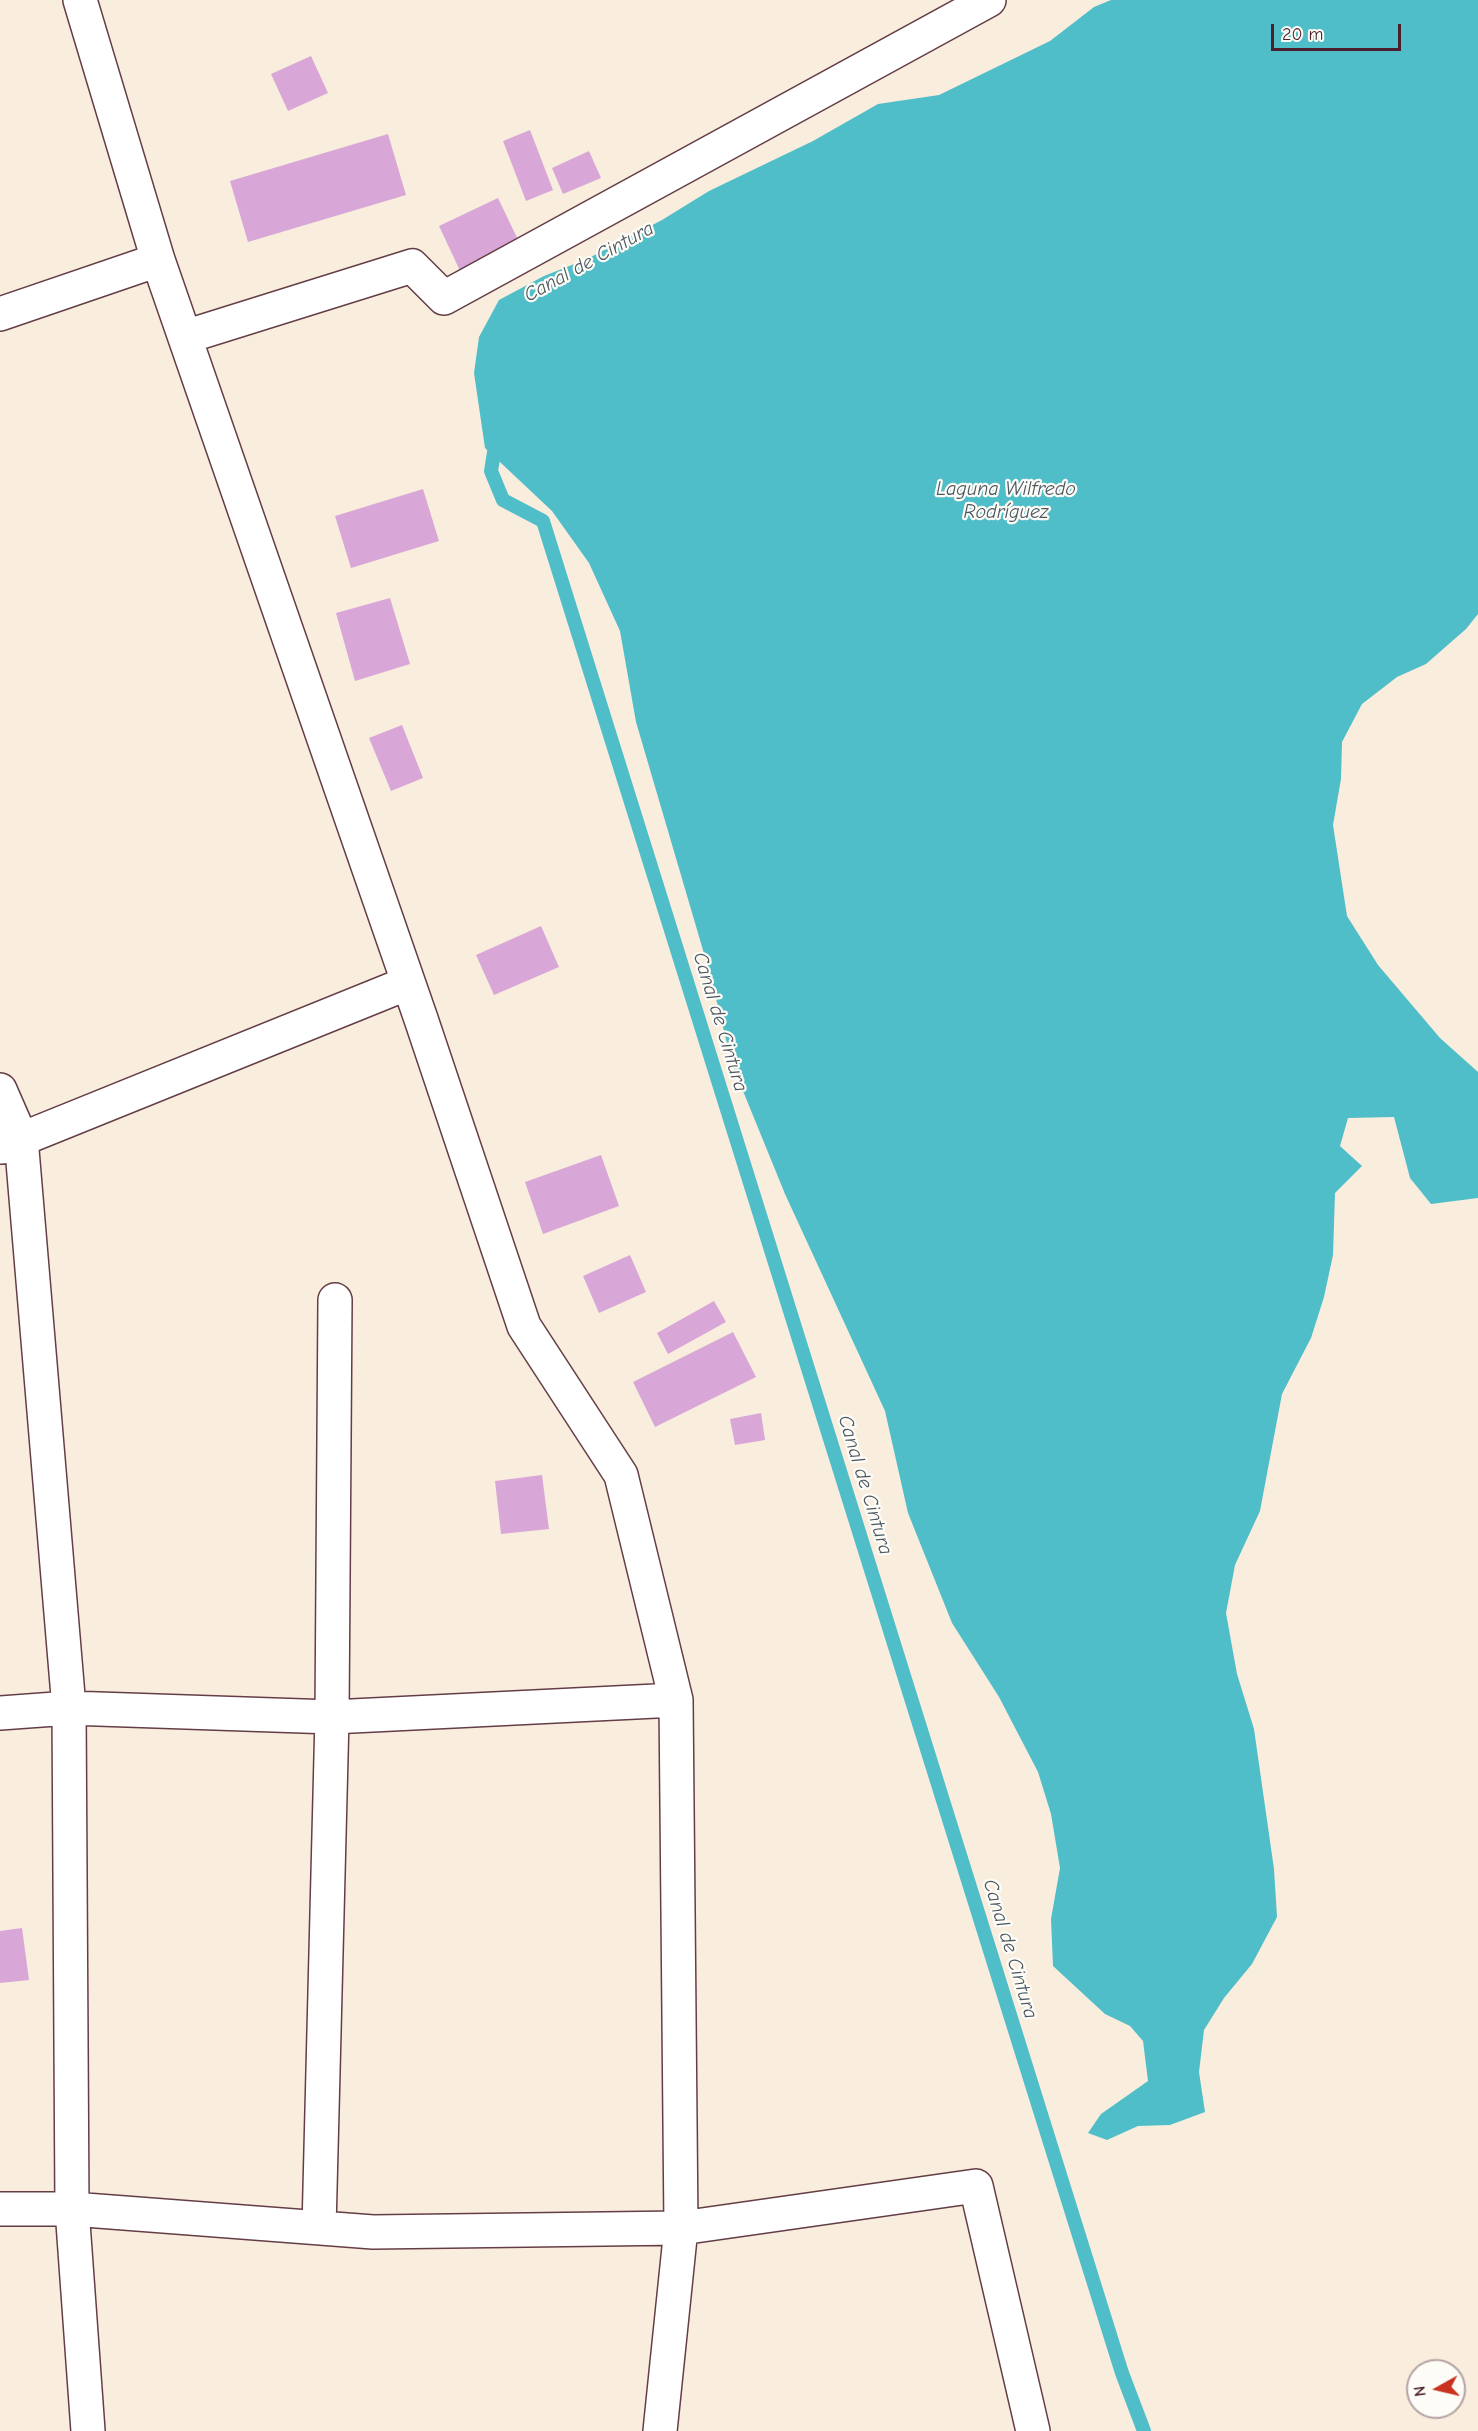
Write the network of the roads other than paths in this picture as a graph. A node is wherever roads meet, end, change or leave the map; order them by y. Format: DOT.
graph roads {
  1 [pos="80,0"];
  2 [pos="989,0"];
  3 [pos="158,260"];
  4 [pos="0,314"];
  5 [pos="184,337"];
  6 [pos="408,983"];
  7 [pos="0,1090"];
  8 [pos="11,1143"];
  9 [pos="335,1300"];
  10 [pos="676,1700"];
  11 [pos="69,1708"];
  12 [pos="0,1713"];
  13 [pos="332,1718"];
  14 [pos="0,2209"];
  15 [pos="72,2209"];
  16 [pos="319,2228"];
  17 [pos="681,2228"];
  18 [pos="88,2431"];
  19 [pos="660,2431"];
  20 [pos="1033,2431"];
  1 -- 3 [label="street"];
  2 -- 5 [label="street"];
  3 -- 4 [label="street"];
  3 -- 5 [label="street"];
  5 -- 6 [label="street"];
  6 -- 8 [label="street"];
  6 -- 10 [label="street"];
  7 -- 8 [label="street"];
  8 -- 11 [label="street"];
  9 -- 13 [label="street"];
  10 -- 13 [label="street"];
  10 -- 17 [label="street"];
  11 -- 12 [label="street"];
  11 -- 13 [label="street"];
  11 -- 15 [label="street"];
  13 -- 16 [label="street"];
  14 -- 15 [label="street"];
  15 -- 16 [label="street"];
  15 -- 18 [label="street"];
  16 -- 17 [label="street"];
  17 -- 19 [label="street"];
  17 -- 20 [label="street"];
}
